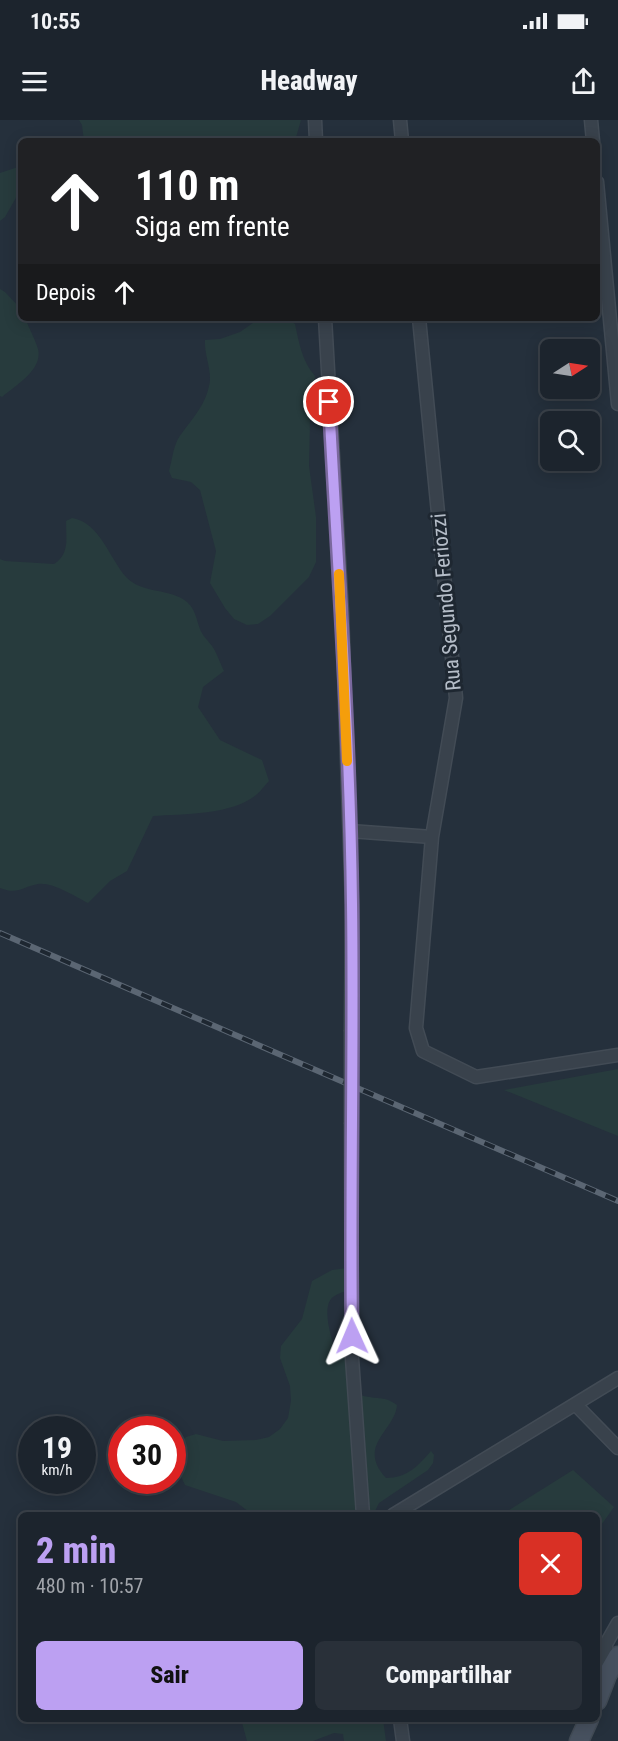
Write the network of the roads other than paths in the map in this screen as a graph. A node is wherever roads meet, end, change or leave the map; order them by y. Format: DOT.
graph roads {
  1 [pos="315,120"];
  2 [pos="400,120"];
  3 [pos="591,120"];
  4 [pos="316,138"];
  5 [pos="402,138"];
  6 [pos="593,138"];
  7 [pos="600,214"];
  8 [pos="325,321"];
  9 [pos="419,321"];
  10 [pos="618,404"];
  11 [pos="350,831"];
  12 [pos="432,837"];
  13 [pos="618,1055"];
  14 [pos="618,1378"];
  15 [pos="576,1405"];
  16 [pos="618,1448"];
  17 [pos="363,1512"];
  18 [pos="398,1512"];
  19 [pos="618,1623"];
  20 [pos="618,1656"];
  21 [pos="607,1676"];
  22 [pos="600,1694"];
  23 [pos="400,1722"];
  24 [pos="588,1722"];
  25 [pos="403,1741"];
  26 [pos="579,1741"];
  1 -- 4 [label="street"];
  2 -- 5 [label="street"];
  3 -- 6 [label="street"];
  7 -- 10 [label="street"];
  8 -- 11 [label="street"];
  9 -- 12 [label="street, Rua Segundo Feriozzi"];
  11 -- 12 [label="street"];
  11 -- 17 [label="street, bridge"];
  12 -- 13 [label="street, Rua Segundo Feriozzi"];
  14 -- 15 [label="street"];
  15 -- 16 [label="street"];
  15 -- 18 [label="street"];
  19 -- 21 [label="street"];
  20 -- 21 [label="street"];
  21 -- 22 [label="street"];
  23 -- 25 [label="street"];
  24 -- 26 [label="street"];
}
